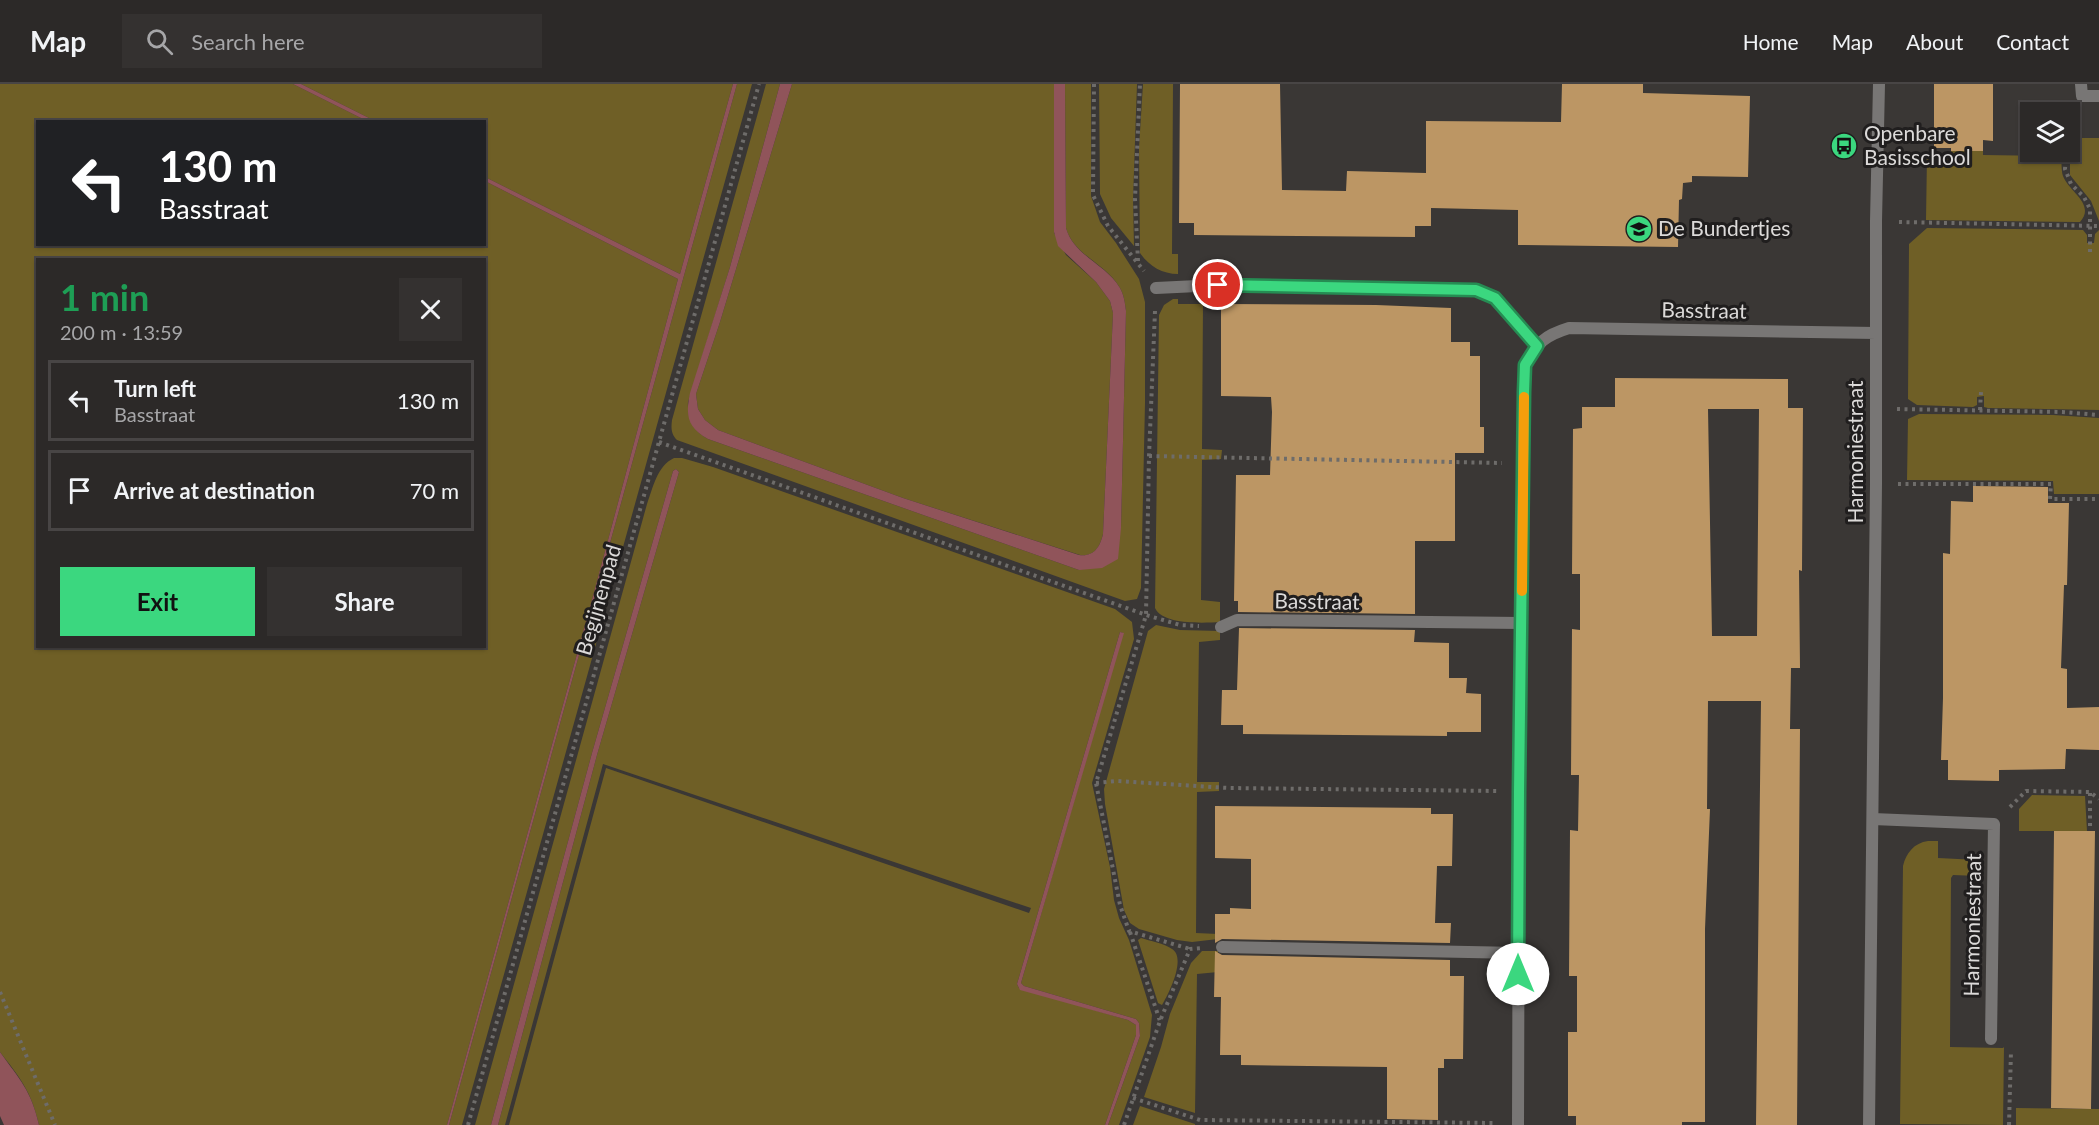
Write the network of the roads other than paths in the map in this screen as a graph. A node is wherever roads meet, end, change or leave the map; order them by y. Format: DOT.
graph roads {
  1 [pos="1879,84"];
  2 [pos="2081,84"];
  3 [pos="2099,96"];
  4 [pos="1156,288"];
  5 [pos="1876,333"];
  6 [pos="1537,346"];
  7 [pos="1521,623"];
  8 [pos="1221,627"];
  9 [pos="1873,819"];
  10 [pos="1222,947"];
  11 [pos="1518,953"];
  12 [pos="1991,1039"];
  13 [pos="1518,1124"];
  14 [pos="1869,1125"];
  1 -- 5 [label="street, Harmoniestraat"];
  2 -- 3 [label="street"];
  4 -- 6 [label="street"];
  5 -- 6 [label="street, Basstraat"];
  5 -- 9 [label="street, Harmoniestraat"];
  6 -- 7 [label="street"];
  7 -- 8 [label="street, Basstraat"];
  7 -- 11 [label="street"];
  9 -- 12 [label="street, Harmoniestraat"];
  9 -- 14 [label="street, Harmoniestraat"];
  10 -- 11 [label="street"];
  11 -- 13 [label="street"];
}
